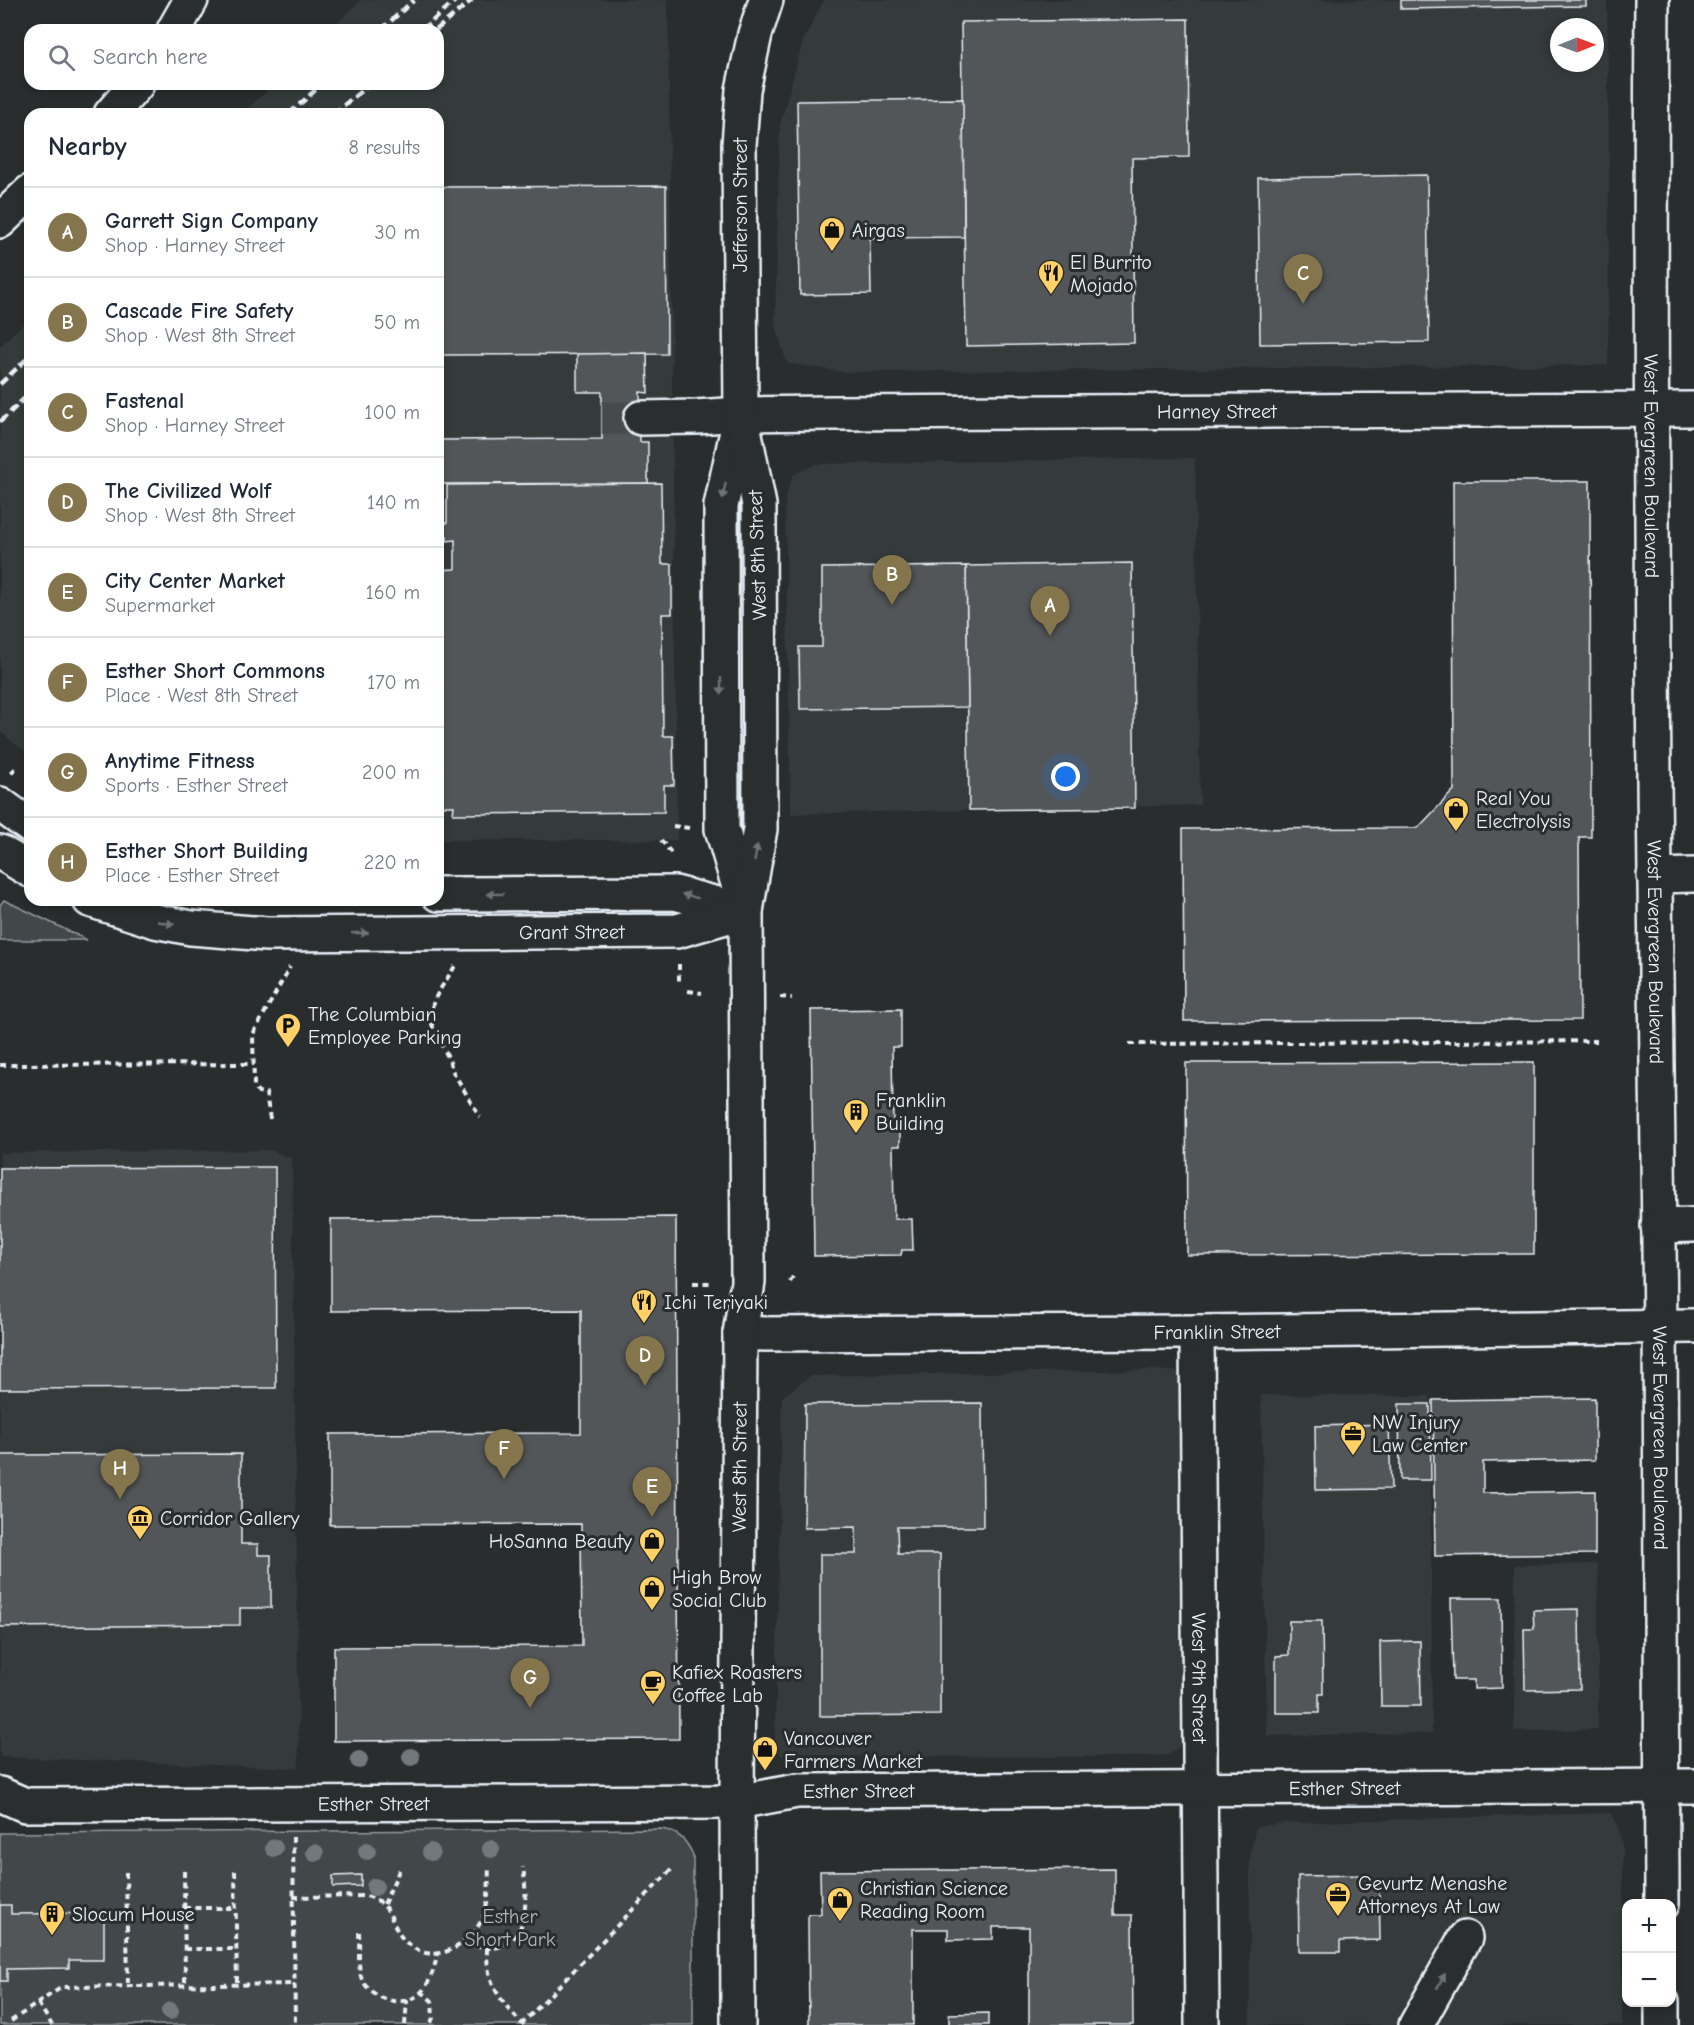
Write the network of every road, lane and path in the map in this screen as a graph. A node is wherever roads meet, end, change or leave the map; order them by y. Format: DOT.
graph roads {
  1 [pos="191,0"];
  2 [pos="766,0"];
  3 [pos="1652,0"];
  4 [pos="177,24"];
  5 [pos="132,90"];
  6 [pos="116,108"];
  7 [pos="24,198"];
  8 [pos="0,221"];
  9 [pos="1651,409"];
  10 [pos="1694,409"];
  11 [pos="741,414"];
  12 [pos="640,418"];
  13 [pos="0,804"];
  14 [pos="24,821"];
  15 [pos="661,840"];
  16 [pos="0,852"];
  17 [pos="673,855"];
  18 [pos="24,866"];
  19 [pos="1654,876"];
  20 [pos="1694,876"];
  21 [pos="444,894"];
  22 [pos="109,906"];
  23 [pos="746,911"];
  24 [pos="476,932"];
  25 [pos="310,933"];
  26 [pos="679,963"];
  27 [pos="679,982"];
  28 [pos="688,991"];
  29 [pos="702,993"];
  30 [pos="779,998"];
  31 [pos="792,998"];
  32 [pos="1600,1041"];
  33 [pos="1130,1044"];
  34 [pos="254,1064"];
  35 [pos="0,1065"];
  36 [pos="480,1117"];
  37 [pos="270,1119"];
  38 [pos="1694,1225"];
  39 [pos="1659,1226"];
  40 [pos="795,1273"];
  41 [pos="790,1282"];
  42 [pos="693,1283"];
  43 [pos="710,1283"];
  44 [pos="1660,1326"];
  45 [pos="1694,1326"];
  46 [pos="1197,1332"];
  47 [pos="740,1334"];
  48 [pos="1662,1786"];
  49 [pos="1694,1786"];
  50 [pos="1200,1787"];
  51 [pos="737,1802"];
  52 [pos="293,1804"];
  53 [pos="8,1805"];
  54 [pos="401,1866"];
  55 [pos="489,1866"];
  56 [pos="523,1867"];
  57 [pos="673,1868"];
  58 [pos="184,1871"];
  59 [pos="235,1871"];
  60 [pos="126,1872"];
  61 [pos="293,1897"];
  62 [pos="1662,1899"];
  63 [pos="384,1904"];
  64 [pos="184,1908"];
  65 [pos="236,1908"];
  66 [pos="359,1932"];
  67 [pos="1465,1938"];
  68 [pos="464,1943"];
  69 [pos="487,1948"];
  70 [pos="184,1949"];
  71 [pos="237,1949"];
  72 [pos="438,1954"];
  73 [pos="294,1984"];
  74 [pos="185,1985"];
  75 [pos="237,1985"];
  76 [pos="128,1986"];
  77 [pos="421,1991"];
  78 [pos="407,2000"];
  79 [pos="38,2003"];
  80 [pos="1662,2007"];
  81 [pos="12,2021"];
  82 [pos="522,2024"];
  83 [pos="52,2025"];
  84 [pos="295,2025"];
  85 [pos="405,2025"];
  86 [pos="430,2025"];
  87 [pos="738,2025"];
  88 [pos="1202,2025"];
  89 [pos="1416,2025"];
  90 [pos="1662,2025"];
  1 -- 4 [label="street"];
  2 -- 11 [label="street, Jefferson Street"];
  3 -- 9 [label="street, West Evergreen Boulevard"];
  5 -- 6 [label="street"];
  7 -- 8 [label="street"];
  9 -- 10 [label="street, Harney Street"];
  9 -- 11 [label="street, Harney Street"];
  9 -- 19 [label="street, West Evergreen Boulevard"];
  11 -- 12 [label="street, Harney Street"];
  11 -- 23 [label="street, West 8th Street"];
  13 -- 14 [label="street"];
  15 -- 17 [label="path"];
  16 -- 18 [label="street"];
  19 -- 20 [label="street"];
  19 -- 39 [label="street, West Evergreen Boulevard"];
  23 -- 21 [label="street, Grant Street, one-way"];
  22 -- 25 [label="street, Grant Street, one-way"];
  23 -- 24 [label="street, Grant Street"];
  23 -- 47 [label="street, West 8th Street"];
  25 -- 24 [label="street, Grant Street, one-way"];
  24 -- 36 [label="path"];
  25 -- 34 [label="path"];
  26 -- 27 [label="path"];
  28 -- 29 [label="path"];
  30 -- 31 [label="path"];
  32 -- 33 [label="path"];
  34 -- 35 [label="path"];
  34 -- 37 [label="path"];
  38 -- 39 [label="street"];
  39 -- 44 [label="street, West Evergreen Boulevard"];
  40 -- 41 [label="path"];
  42 -- 43 [label="path"];
  44 -- 45 [label="street, Franklin Street"];
  44 -- 46 [label="street, Franklin Street"];
  44 -- 48 [label="street, West Evergreen Boulevard"];
  46 -- 47 [label="street, Franklin Street"];
  46 -- 50 [label="street, West 9th Street"];
  47 -- 51 [label="street, West 8th Street"];
  48 -- 49 [label="street, Esther Street"];
  48 -- 50 [label="street, Esther Street"];
  48 -- 62 [label="street, West Evergreen Boulevard"];
  50 -- 51 [label="street, Esther Street"];
  50 -- 88 [label="street, West 9th Street"];
  51 -- 52 [label="street, Esther Street"];
  51 -- 87 [label="street, West 8th Street"];
  52 -- 53 [label="street, Esther Street"];
  52 -- 61 [label="path"];
  54 -- 63 [label="path"];
  55 -- 68 [label="path"];
  56 -- 69 [label="path"];
  57 -- 82 [label="path"];
  58 -- 64 [label="path"];
  59 -- 65 [label="path"];
  60 -- 76 [label="path"];
  61 -- 63 [label="path"];
  61 -- 73 [label="path"];
  63 -- 72 [label="path"];
  64 -- 65 [label="path"];
  64 -- 70 [label="path"];
  65 -- 71 [label="path"];
  66 -- 78 [label="path"];
  89 -- 67 [label="street, one-way"];
  68 -- 69 [label="path"];
  68 -- 72 [label="path"];
  69 -- 82 [label="path"];
  70 -- 71 [label="path"];
  70 -- 74 [label="path"];
  71 -- 75 [label="path"];
  72 -- 77 [label="path"];
  73 -- 75 [label="path"];
  73 -- 84 [label="path"];
  74 -- 75 [label="path"];
  74 -- 76 [label="path"];
  76 -- 79 [label="path"];
  77 -- 78 [label="path"];
  77 -- 86 [label="path"];
  78 -- 85 [label="path"];
  79 -- 81 [label="path"];
  79 -- 83 [label="path"];
  80 -- 90 [label="street"];
}
